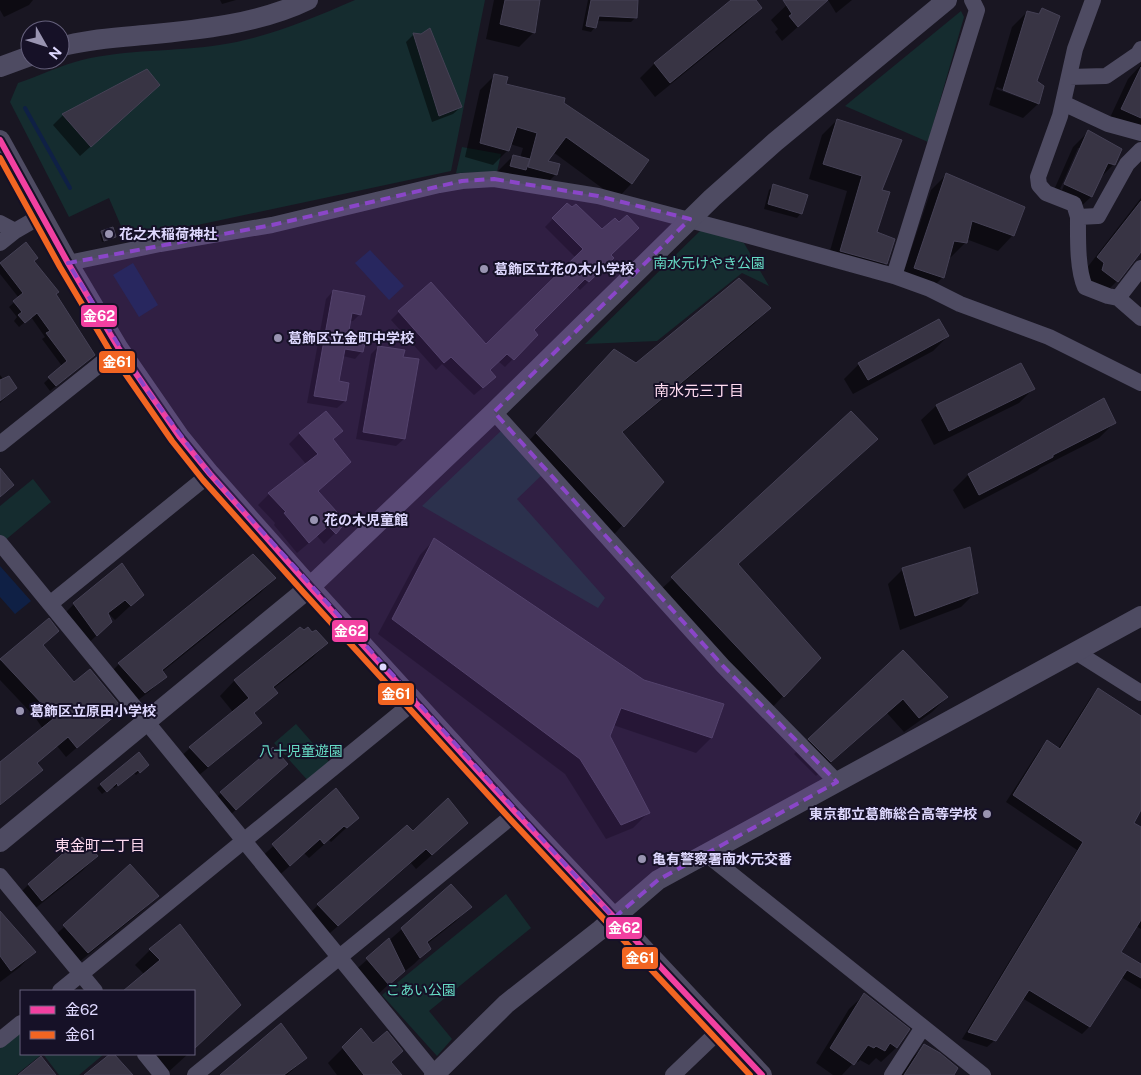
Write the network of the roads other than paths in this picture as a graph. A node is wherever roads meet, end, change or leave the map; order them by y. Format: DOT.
graph roads {
  1 [pos="308,0"];
  2 [pos="947,0"];
  3 [pos="972,0"];
  4 [pos="1093,0"];
  5 [pos="70,45"];
  6 [pos="1141,49"];
  7 [pos="20,60"];
  8 [pos="0,67"];
  9 [pos="1069,76"];
  10 [pos="1063,103"];
  11 [pos="1141,133"];
  12 [pos="0,140"];
  13 [pos="1141,150"];
  14 [pos="41,216"];
  15 [pos="1078,217"];
  16 [pos="690,220"];
  17 [pos="0,223"];
  18 [pos="15,231"];
  19 [pos="0,243"];
  20 [pos="68,263"];
  21 [pos="1141,268"];
  22 [pos="894,276"];
  23 [pos="1118,298"];
  24 [pos="1141,318"];
  25 [pos="119,349"];
  26 [pos="1141,383"];
  27 [pos="494,412"];
  28 [pos="0,444"];
  29 [pos="210,474"];
  30 [pos="0,543"];
  31 [pos="310,588"];
  32 [pos="51,603"];
  33 [pos="1141,616"];
  34 [pos="1076,652"];
  35 [pos="1141,693"];
  36 [pos="415,701"];
  37 [pos="146,722"];
  38 [pos="837,782"];
  39 [pos="516,813"];
  40 [pos="244,841"];
  41 [pos="0,842"];
  42 [pos="706,853"];
  43 [pos="0,876"];
  44 [pos="614,918"];
  45 [pos="340,958"];
  46 [pos="81,974"];
  47 [pos="61,990"];
  48 [pos="94,990"];
  49 [pos="20,1024"];
  50 [pos="923,1028"];
  51 [pos="720,1030"];
  52 [pos="0,1040"];
  53 [pos="146,1055"];
  54 [pos="435,1074"];
  55 [pos="162,1075"];
  56 [pos="195,1075"];
  57 [pos="673,1075"];
  58 [pos="762,1075"];
  59 [pos="892,1075"];
  60 [pos="983,1075"];
  1 -- 5 [label="street"];
  2 -- 16 [label="street"];
  3 -- 22 [label="street"];
  4 -- 9 [label="street"];
  6 -- 9 [label="street"];
  7 -- 8 [label="street"];
  9 -- 10 [label="street"];
  10 -- 11 [label="street"];
  10 -- 15 [label="street"];
  12 -- 14 [label="street"];
  13 -- 15 [label="street"];
  14 -- 18 [label="street"];
  14 -- 20 [label="street"];
  15 -- 23 [label="street"];
  16 -- 20 [label="street"];
  16 -- 22 [label="street"];
  16 -- 27 [label="street"];
  17 -- 18 [label="street"];
  18 -- 19 [label="street"];
  20 -- 25 [label="street"];
  21 -- 23 [label="street"];
  22 -- 26 [label="street"];
  23 -- 24 [label="street"];
  25 -- 28 [label="street"];
  25 -- 29 [label="street"];
  27 -- 31 [label="street"];
  27 -- 38 [label="street"];
  29 -- 31 [label="street"];
  29 -- 32 [label="street"];
  30 -- 32 [label="street"];
  31 -- 36 [label="street"];
  31 -- 37 [label="street"];
  32 -- 37 [label="street"];
  33 -- 34 [label="street"];
  34 -- 35 [label="street"];
  34 -- 38 [label="street"];
  36 -- 39 [label="street"];
  36 -- 40 [label="street"];
  37 -- 40 [label="street"];
  37 -- 41 [label="street"];
  38 -- 42 [label="street"];
  39 -- 44 [label="street"];
  39 -- 45 [label="street"];
  40 -- 45 [label="street"];
  40 -- 46 [label="street"];
  42 -- 44 [label="street"];
  42 -- 50 [label="street"];
  43 -- 46 [label="street"];
  44 -- 51 [label="street"];
  44 -- 54 [label="street"];
  45 -- 54 [label="street"];
  45 -- 56 [label="street"];
  46 -- 47 [label="street"];
  46 -- 48 [label="street"];
  49 -- 52 [label="street"];
  50 -- 59 [label="street"];
  50 -- 60 [label="street"];
  51 -- 57 [label="street"];
  51 -- 58 [label="street"];
  53 -- 55 [label="street"];
}
